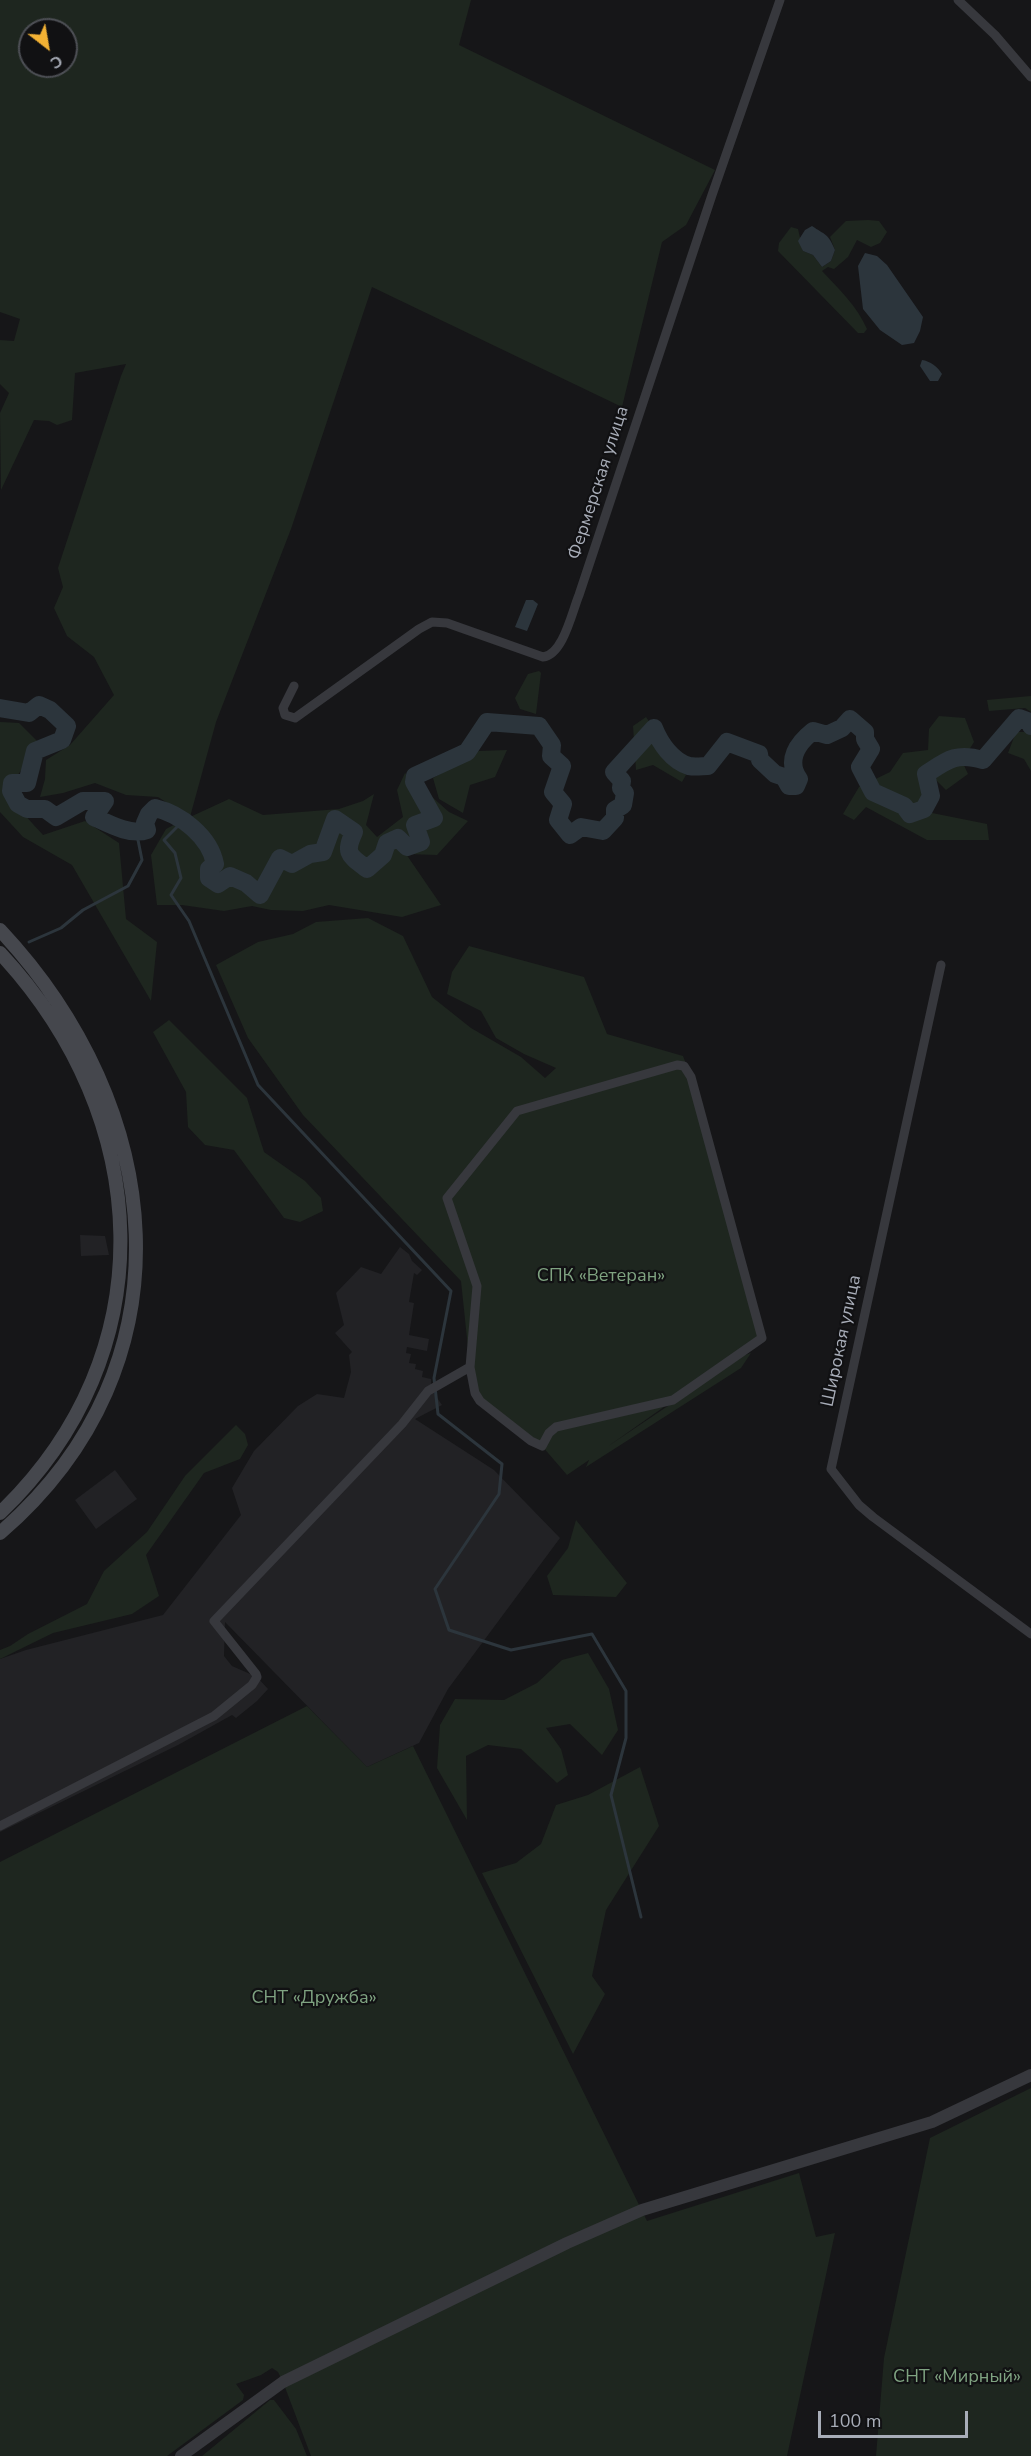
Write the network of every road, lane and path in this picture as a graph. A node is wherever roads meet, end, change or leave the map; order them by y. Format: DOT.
graph roads {
  1 [pos="780,0"];
  2 [pos="958,0"];
  3 [pos="1031,77"];
  4 [pos="294,686"];
  5 [pos="0,930"];
  6 [pos="0,953"];
  7 [pos="941,965"];
  8 [pos="470,1367"];
  9 [pos="0,1513"];
  10 [pos="0,1533"];
  11 [pos="1031,1634"];
  12 [pos="0,1826"];
  13 [pos="1031,2075"];
  14 [pos="180,2456"];
  1 -- 4 [label="street, Фермерская улица"];
  2 -- 3 [label="street"];
  5 -- 10 [label="main road"];
  6 -- 9 [label="main road"];
  7 -- 11 [label="street, Широкая улица"];
  8 -- 8 [label="street"];
  8 -- 12 [label="street"];
  13 -- 14 [label="street"];
}
